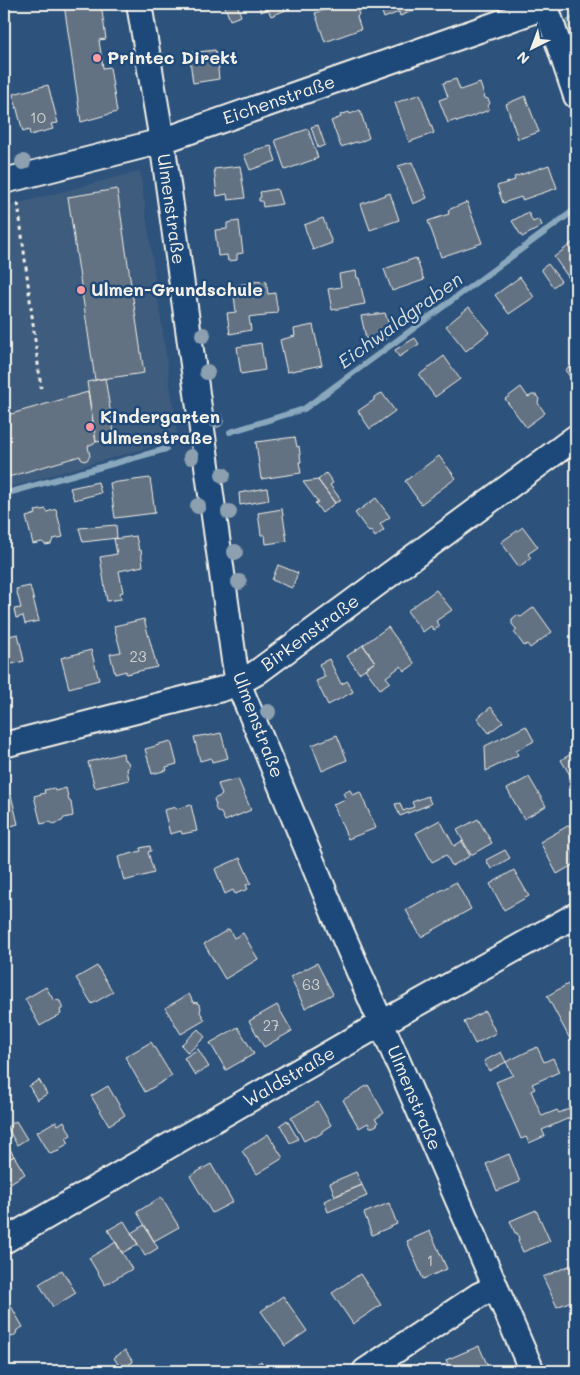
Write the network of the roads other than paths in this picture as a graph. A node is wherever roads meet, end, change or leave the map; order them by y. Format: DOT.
graph roads {
  1 [pos="139,4"];
  2 [pos="547,5"];
  3 [pos="576,96"];
  4 [pos="162,141"];
  5 [pos="4,181"];
  6 [pos="576,437"];
  7 [pos="238,683"];
  8 [pos="4,746"];
  9 [pos="576,915"];
  10 [pos="382,1023"];
  11 [pos="4,1242"];
  12 [pos="496,1287"];
  13 [pos="364,1371"];
  14 [pos="532,1371"];
  1 -- 4 [label="street, Ulmenstraße"];
  2 -- 3 [label="street"];
  2 -- 4 [label="street, Eichenstraße"];
  4 -- 5 [label="street, Eichenstraße"];
  4 -- 7 [label="street, Ulmenstraße"];
  6 -- 7 [label="street, Birkenstraße"];
  7 -- 8 [label="street, Birkenstraße"];
  7 -- 10 [label="street, Ulmenstraße"];
  9 -- 10 [label="street, Waldstraße"];
  10 -- 11 [label="street, Waldstraße"];
  10 -- 12 [label="street, Ulmenstraße"];
  12 -- 13 [label="street"];
  12 -- 14 [label="street, Ulmenstraße"];
}
